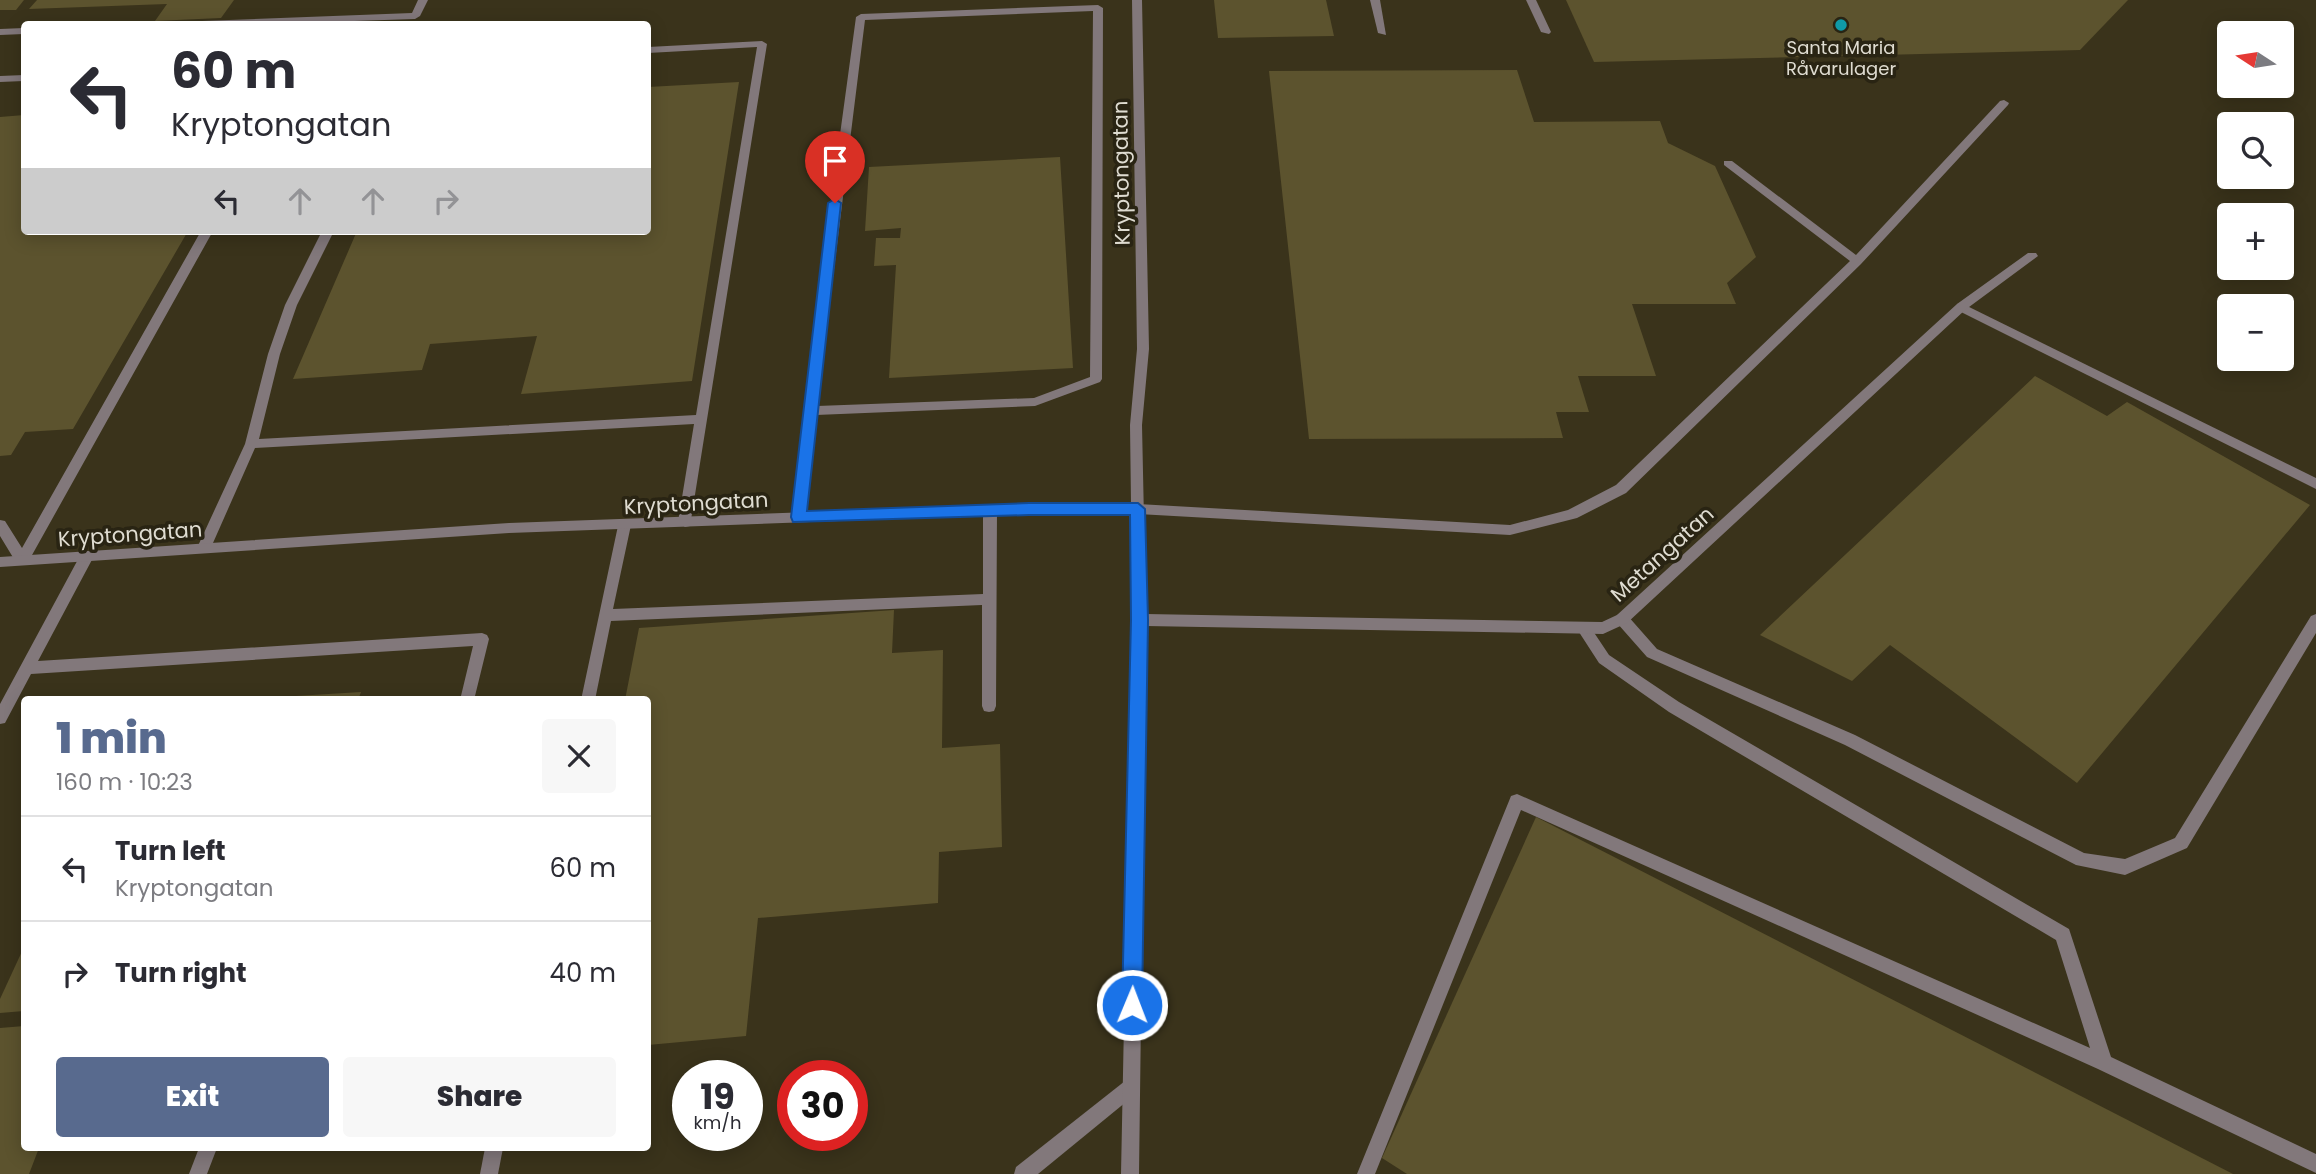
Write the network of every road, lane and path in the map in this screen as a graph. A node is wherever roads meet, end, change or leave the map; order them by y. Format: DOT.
graph roads {
  1 [pos="423,0"];
  2 [pos="1137,0"];
  3 [pos="1375,0"];
  4 [pos="1531,0"];
  5 [pos="282,21"];
  6 [pos="21,31"];
  7 [pos="0,32"];
  8 [pos="1546,32"];
  9 [pos="1382,33"];
  10 [pos="651,50"];
  11 [pos="21,78"];
  12 [pos="0,79"];
  13 [pos="2004,103"];
  14 [pos="1728,163"];
  15 [pos="205,235"];
  16 [pos="326,235"];
  17 [pos="2032,256"];
  18 [pos="1857,261"];
  19 [pos="1961,307"];
  20 [pos="810,411"];
  21 [pos="702,419"];
  22 [pos="251,444"];
  23 [pos="2316,484"];
  24 [pos="1138,509"];
  25 [pos="990,510"];
  26 [pos="798,517"];
  27 [pos="685,522"];
  28 [pos="0,525"];
  29 [pos="624,525"];
  30 [pos="204,548"];
  31 [pos="87,556"];
  32 [pos="22,560"];
  33 [pos="0,562"];
  34 [pos="989,598"];
  35 [pos="605,615"];
  36 [pos="1622,619"];
  37 [pos="1139,620"];
  38 [pos="2316,620"];
  39 [pos="1584,629"];
  40 [pos="27,668"];
  41 [pos="468,696"];
  42 [pos="588,696"];
  43 [pos="989,706"];
  44 [pos="0,718"];
  45 [pos="2104,1063"];
  46 [pos="1130,1087"];
  47 [pos="207,1151"];
  48 [pos="493,1151"];
  49 [pos="2316,1164"];
  50 [pos="198,1174"];
  51 [pos="489,1174"];
  52 [pos="1023,1174"];
  53 [pos="1130,1174"];
  54 [pos="1366,1174"];
  1 -- 5 [label="street"];
  2 -- 24 [label="street, Kryptongatan"];
  3 -- 9 [label="street"];
  4 -- 8 [label="street"];
  6 -- 7 [label="street"];
  10 -- 21 [label="street"];
  11 -- 12 [label="street"];
  13 -- 18 [label="street"];
  14 -- 18 [label="street"];
  15 -- 32 [label="street"];
  16 -- 22 [label="street"];
  17 -- 19 [label="street, Metangatan"];
  18 -- 24 [label="street"];
  19 -- 23 [label="street"];
  19 -- 36 [label="street, Metangatan"];
  20 -- 20 [label="street"];
  20 -- 26 [label="street"];
  21 -- 22 [label="street"];
  21 -- 27 [label="street"];
  22 -- 30 [label="street"];
  24 -- 25 [label="street, Kryptongatan"];
  24 -- 37 [label="street"];
  25 -- 26 [label="street, Kryptongatan"];
  25 -- 34 [label="street"];
  26 -- 27 [label="street, Kryptongatan"];
  27 -- 29 [label="street, Kryptongatan"];
  28 -- 32 [label="street"];
  29 -- 30 [label="street, Kryptongatan"];
  29 -- 35 [label="street"];
  30 -- 31 [label="street, Kryptongatan"];
  31 -- 32 [label="street, Kryptongatan"];
  31 -- 40 [label="street"];
  32 -- 33 [label="street, Kryptongatan"];
  34 -- 35 [label="street"];
  34 -- 43 [label="street"];
  35 -- 42 [label="street"];
  36 -- 38 [label="street"];
  36 -- 39 [label="street, Metangatan"];
  37 -- 39 [label="street, Metangatan"];
  37 -- 46 [label="street"];
  39 -- 45 [label="street"];
  40 -- 41 [label="street"];
  40 -- 44 [label="street"];
  45 -- 49 [label="street"];
  45 -- 54 [label="street"];
  46 -- 52 [label="street"];
  46 -- 53 [label="street"];
  47 -- 50 [label="street"];
  48 -- 51 [label="street"];
}
